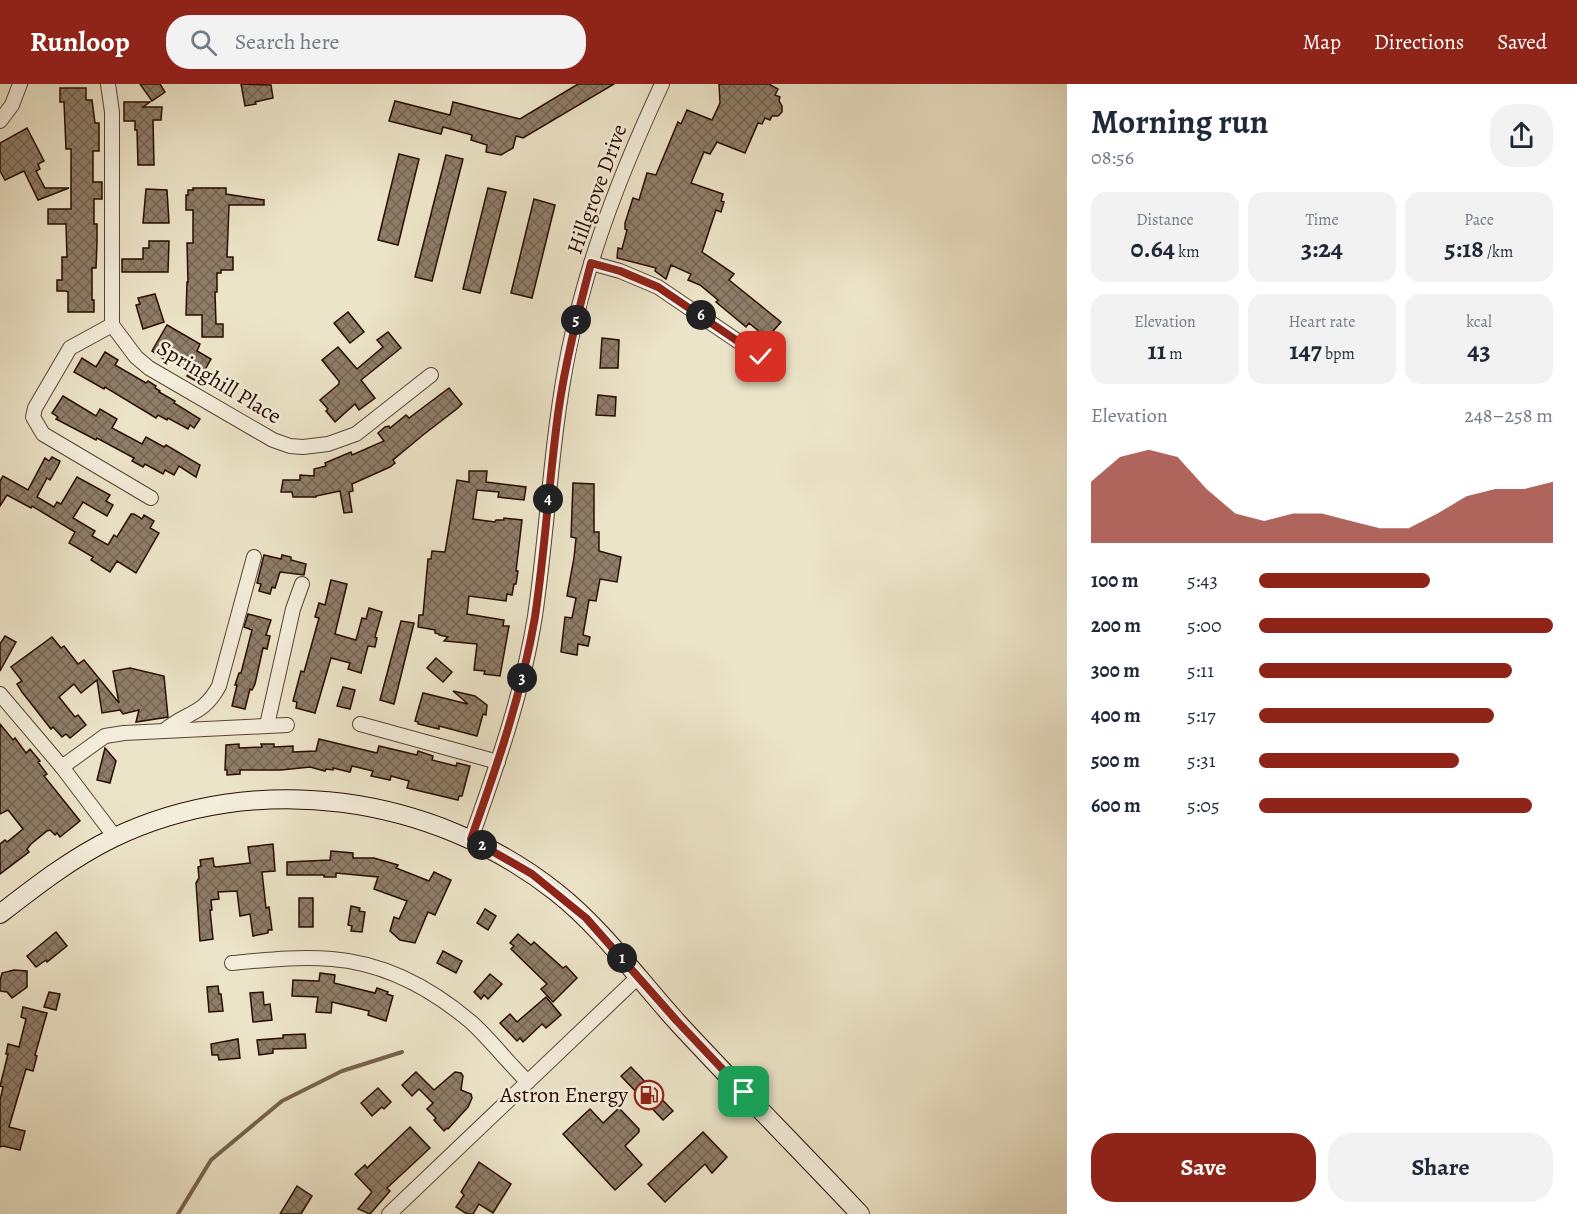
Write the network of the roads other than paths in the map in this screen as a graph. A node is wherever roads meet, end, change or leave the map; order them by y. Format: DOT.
graph roads {
  1 [pos="20,84"];
  2 [pos="108,84"];
  3 [pos="662,84"];
  4 [pos="0,121"];
  5 [pos="591,263"];
  6 [pos="112,325"];
  7 [pos="761,357"];
  8 [pos="431,375"];
  9 [pos="151,498"];
  10 [pos="254,557"];
  11 [pos="302,584"];
  12 [pos="0,694"];
  13 [pos="360,724"];
  14 [pos="267,725"];
  15 [pos="287,725"];
  16 [pos="164,731"];
  17 [pos="498,762"];
  18 [pos="62,767"];
  19 [pos="115,837"];
  20 [pos="471,839"];
  21 [pos="0,914"];
  22 [pos="232,963"];
  23 [pos="639,976"];
  24 [pos="528,1082"];
  25 [pos="389,1214"];
  26 [pos="860,1214"];
  1 -- 4 [label="street"];
  2 -- 6 [label="street"];
  3 -- 5 [label="street, Hillgrove Drive"];
  5 -- 7 [label="street"];
  5 -- 17 [label="street, Hillgrove Drive"];
  6 -- 8 [label="street, Springhill Place"];
  6 -- 9 [label="street"];
  10 -- 16 [label="street"];
  11 -- 14 [label="street"];
  12 -- 18 [label="street"];
  13 -- 17 [label="street"];
  14 -- 15 [label="street"];
  14 -- 16 [label="street"];
  16 -- 18 [label="street"];
  17 -- 20 [label="street, Hillgrove Drive"];
  18 -- 19 [label="street"];
  19 -- 20 [label="street"];
  19 -- 21 [label="street"];
  20 -- 23 [label="street"];
  22 -- 24 [label="street"];
  23 -- 24 [label="street"];
  23 -- 26 [label="street"];
  24 -- 25 [label="street"];
}
